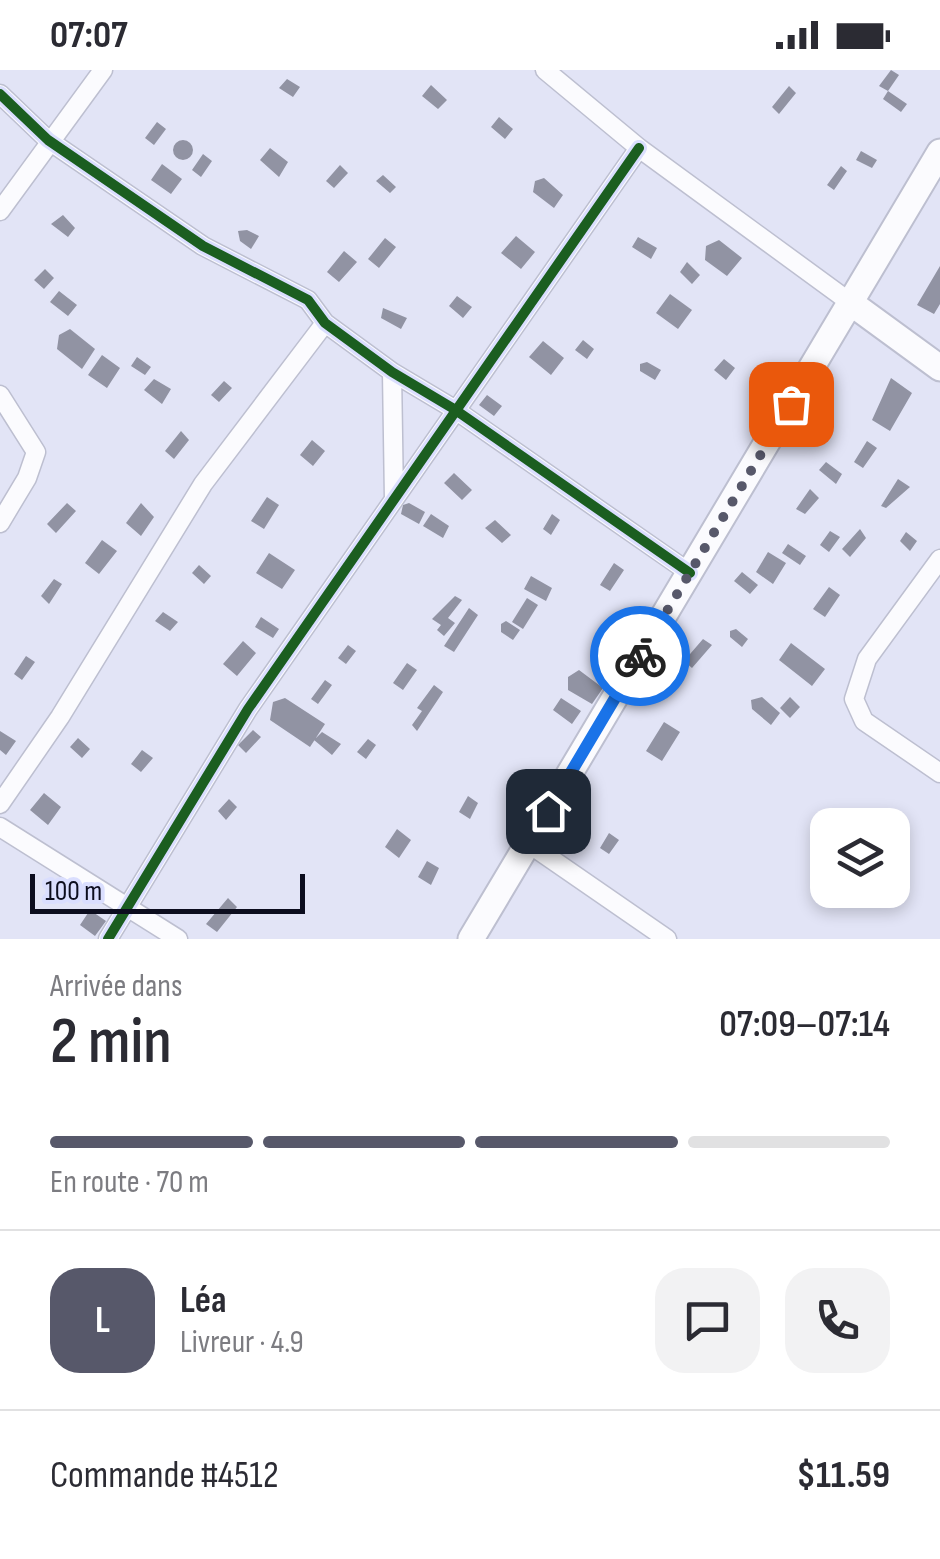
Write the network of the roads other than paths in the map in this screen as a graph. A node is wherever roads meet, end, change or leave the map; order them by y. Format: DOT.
graph roads {
  1 [pos="102,70"];
  2 [pos="545,70"];
  3 [pos="0,94"];
  4 [pos="48,140"];
  5 [pos="639,148"];
  6 [pos="940,152"];
  7 [pos="0,212"];
  8 [pos="851,303"];
  9 [pos="324,323"];
  10 [pos="940,368"];
  11 [pos="392,372"];
  12 [pos="0,395"];
  13 [pos="454,409"];
  14 [pos="394,500"];
  15 [pos="0,523"];
  16 [pos="940,558"];
  17 [pos="690,573"];
  18 [pos="940,773"];
  19 [pos="0,804"];
  20 [pos="0,826"];
  21 [pos="528,843"];
  22 [pos="124,907"];
  23 [pos="108,939"];
  24 [pos="178,939"];
  25 [pos="471,939"];
  26 [pos="667,939"];
  1 -- 4 [label="street"];
  2 -- 5 [label="street"];
  3 -- 4 [label="street"];
  4 -- 7 [label="street"];
  4 -- 9 [label="street"];
  5 -- 8 [label="street"];
  5 -- 13 [label="street"];
  6 -- 8 [label="main road"];
  8 -- 10 [label="main road"];
  8 -- 17 [label="main road"];
  9 -- 11 [label="street"];
  9 -- 19 [label="street"];
  11 -- 13 [label="street"];
  11 -- 14 [label="street"];
  12 -- 15 [label="street"];
  13 -- 14 [label="street"];
  13 -- 17 [label="street"];
  14 -- 22 [label="street"];
  16 -- 18 [label="street"];
  17 -- 21 [label="main road"];
  20 -- 22 [label="street"];
  21 -- 25 [label="main road"];
  21 -- 26 [label="street"];
  22 -- 23 [label="street"];
  22 -- 24 [label="street"];
}
